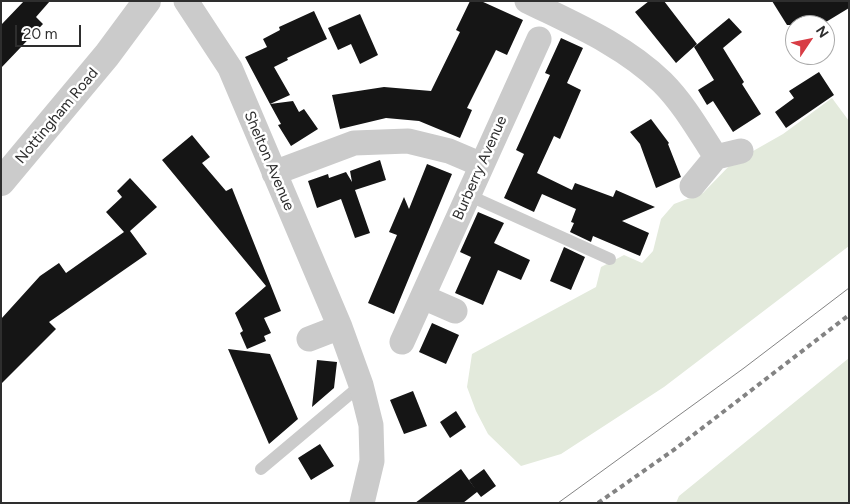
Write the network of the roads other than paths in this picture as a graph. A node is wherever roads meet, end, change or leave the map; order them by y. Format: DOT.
graph roads {
  1 [pos="147,1"];
  2 [pos="186,1"];
  3 [pos="527,1"];
  4 [pos="554,7"];
  5 [pos="539,39"];
  6 [pos="741,151"];
  7 [pos="716,157"];
  8 [pos="482,164"];
  9 [pos="274,173"];
  10 [pos="1,182"];
  11 [pos="692,186"];
  12 [pos="468,195"];
  13 [pos="610,259"];
  14 [pos="422,297"];
  15 [pos="455,311"];
  16 [pos="340,327"];
  17 [pos="309,339"];
  18 [pos="402,342"];
  19 [pos="361,385"];
  20 [pos="261,469"];
  21 [pos="362,503"];
  1 -- 10 [label="street, Nottingham Road"];
  2 -- 9 [label="street, Shelton Avenue"];
  3 -- 4 [label="street"];
  4 -- 7 [label="street"];
  5 -- 8 [label="street, Burberry Avenue"];
  6 -- 7 [label="street"];
  7 -- 11 [label="street"];
  8 -- 9 [label="street"];
  8 -- 12 [label="street, Burberry Avenue"];
  9 -- 16 [label="street, Shelton Avenue"];
  12 -- 13 [label="lane"];
  12 -- 14 [label="street, Burberry Avenue"];
  14 -- 15 [label="street"];
  14 -- 18 [label="street, Burberry Avenue"];
  16 -- 17 [label="street"];
  16 -- 19 [label="street, Shelton Avenue"];
  19 -- 20 [label="lane"];
  19 -- 21 [label="street, Shelton Avenue"];
}
